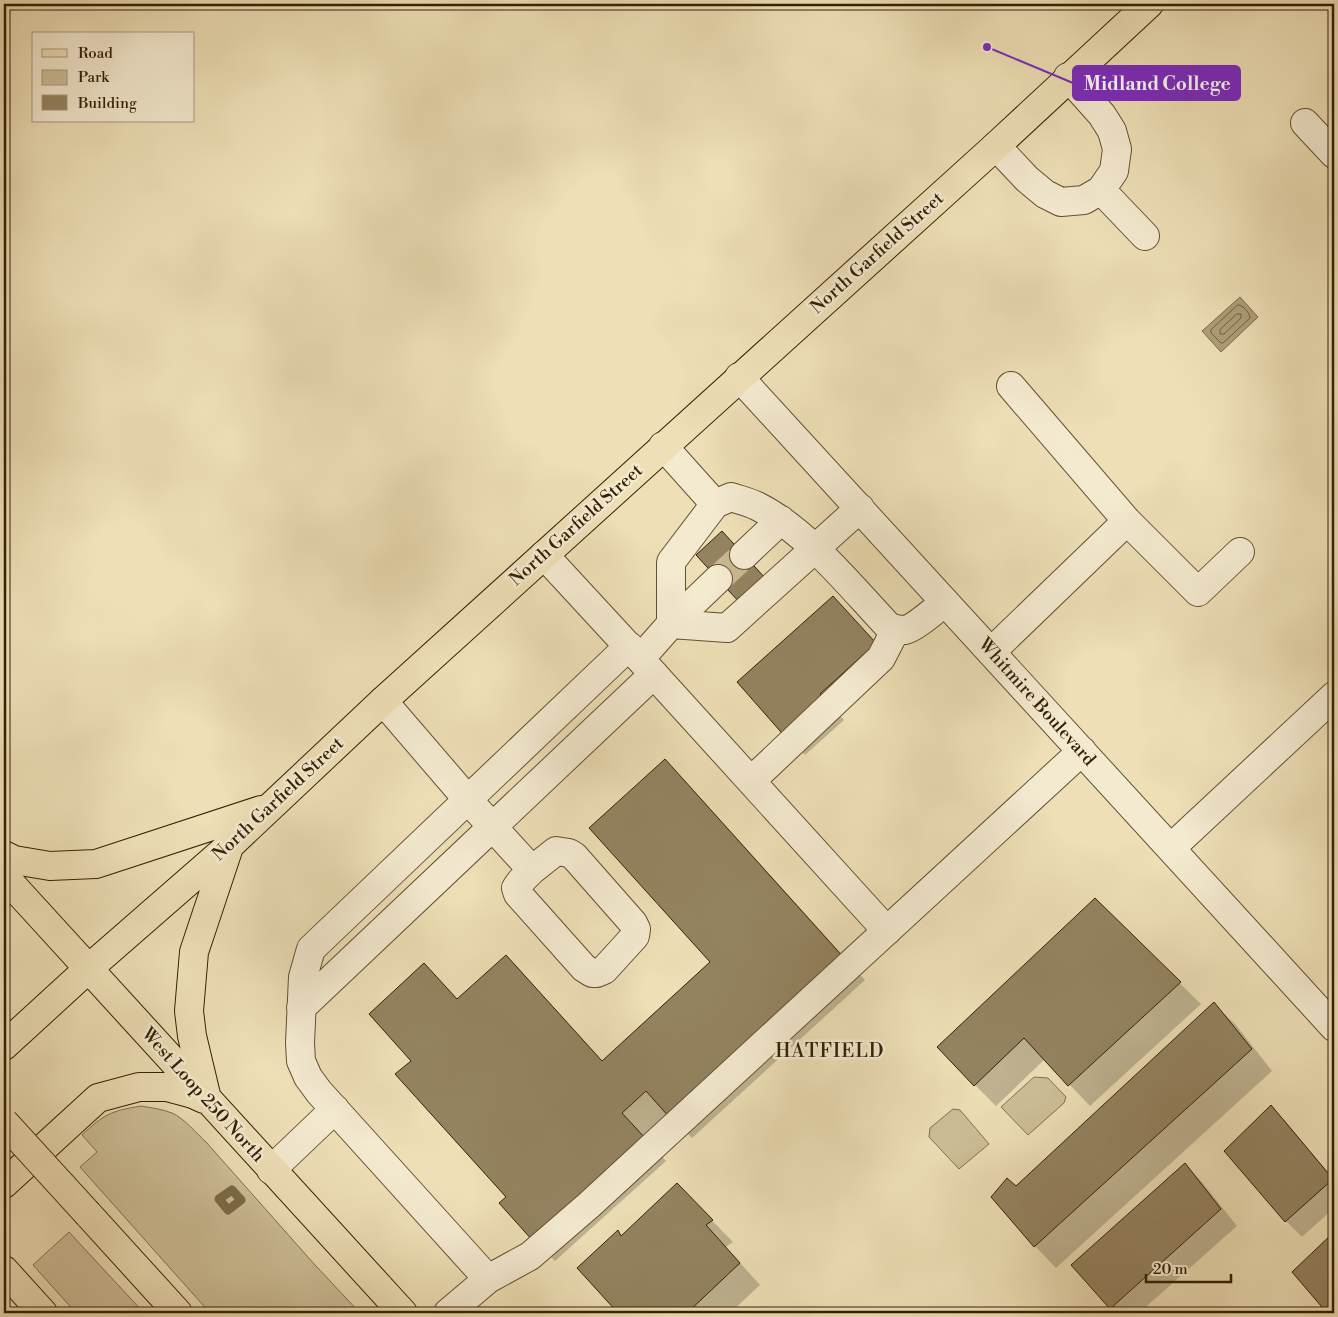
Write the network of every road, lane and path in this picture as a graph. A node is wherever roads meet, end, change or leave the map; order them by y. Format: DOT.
graph roads {
  1 [pos="1149,4"];
  2 [pos="1068,77"];
  3 [pos="1305,123"];
  4 [pos="996,146"];
  5 [pos="1334,154"];
  6 [pos="1101,190"];
  7 [pos="1145,236"];
  8 [pos="740,377"];
  9 [pos="1012,386"];
  10 [pos="663,446"];
  11 [pos="715,504"];
  12 [pos="860,508"];
  13 [pos="781,520"];
  14 [pos="1127,520"];
  15 [pos="814,548"];
  16 [pos="1240,552"];
  17 [pos="544,555"];
  18 [pos="744,555"];
  19 [pos="718,579"];
  20 [pos="945,602"];
  21 [pos="671,624"];
  22 [pos="896,629"];
  23 [pos="991,652"];
  24 [pos="641,659"];
  25 [pos="1334,696"];
  26 [pos="383,701"];
  27 [pos="1082,752"];
  28 [pos="751,781"];
  29 [pos="468,800"];
  30 [pos="270,808"];
  31 [pos="494,827"];
  32 [pos="229,846"];
  33 [pos="1171,848"];
  34 [pos="4,855"];
  35 [pos="532,870"];
  36 [pos="4,876"];
  37 [pos="887,932"];
  38 [pos="88,969"];
  39 [pos="301,1008"];
  40 [pos="1334,1027"];
  41 [pos="4,1046"];
  42 [pos="208,1100"];
  43 [pos="335,1109"];
  44 [pos="4,1122"];
  45 [pos="271,1170"];
  46 [pos="4,1184"];
  47 [pos="9,1276"];
  48 [pos="488,1279"];
  49 [pos="43,1313"];
  50 [pos="178,1313"];
  51 [pos="403,1313"];
  52 [pos="448,1313"];
  1 -- 2 [label="main road, North Garfield Street"];
  2 -- 4 [label="main road, North Garfield Street"];
  2 -- 6 [label="street"];
  3 -- 5 [label="street"];
  4 -- 6 [label="street"];
  4 -- 8 [label="main road, North Garfield Street"];
  6 -- 7 [label="street"];
  8 -- 10 [label="main road, North Garfield Street"];
  8 -- 12 [label="street, Whitmire Boulevard"];
  9 -- 14 [label="street"];
  10 -- 11 [label="street"];
  10 -- 17 [label="main road, North Garfield Street"];
  11 -- 13 [label="street"];
  11 -- 21 [label="street"];
  12 -- 15 [label="street"];
  12 -- 20 [label="street, Whitmire Boulevard"];
  13 -- 15 [label="street"];
  13 -- 18 [label="street"];
  14 -- 16 [label="street"];
  14 -- 23 [label="street"];
  15 -- 21 [label="street"];
  15 -- 22 [label="street"];
  17 -- 24 [label="street"];
  17 -- 26 [label="main road, North Garfield Street"];
  19 -- 21 [label="street"];
  20 -- 22 [label="street"];
  20 -- 23 [label="street, Whitmire Boulevard"];
  21 -- 24 [label="street"];
  22 -- 28 [label="street"];
  23 -- 27 [label="street, Whitmire Boulevard"];
  24 -- 28 [label="street"];
  24 -- 29 [label="street"];
  24 -- 31 [label="street"];
  25 -- 33 [label="street"];
  26 -- 29 [label="street"];
  26 -- 30 [label="main road, North Garfield Street"];
  27 -- 33 [label="street, Whitmire Boulevard"];
  27 -- 37 [label="street"];
  28 -- 37 [label="street"];
  29 -- 31 [label="street"];
  29 -- 39 [label="street"];
  30 -- 32 [label="main road, North Garfield Street"];
  30 -- 34 [label="main road"];
  31 -- 35 [label="street"];
  31 -- 39 [label="street"];
  32 -- 38 [label="main road, North Garfield Street"];
  32 -- 42 [label="main road"];
  33 -- 40 [label="street, Whitmire Boulevard"];
  35 -- 35 [label="street"];
  36 -- 38 [label="main road, West Loop 250 North"];
  37 -- 48 [label="street"];
  38 -- 41 [label="main road, North Garfield Street"];
  38 -- 42 [label="main road, West Loop 250 North"];
  39 -- 43 [label="street"];
  42 -- 45 [label="main road, West Loop 250 North"];
  42 -- 46 [label="main road"];
  43 -- 45 [label="street"];
  43 -- 48 [label="street"];
  44 -- 50 [label="main road, bridge"];
  45 -- 51 [label="main road, West Loop 250 North"];
  47 -- 49 [label="main road"];
  48 -- 52 [label="street"];
}
